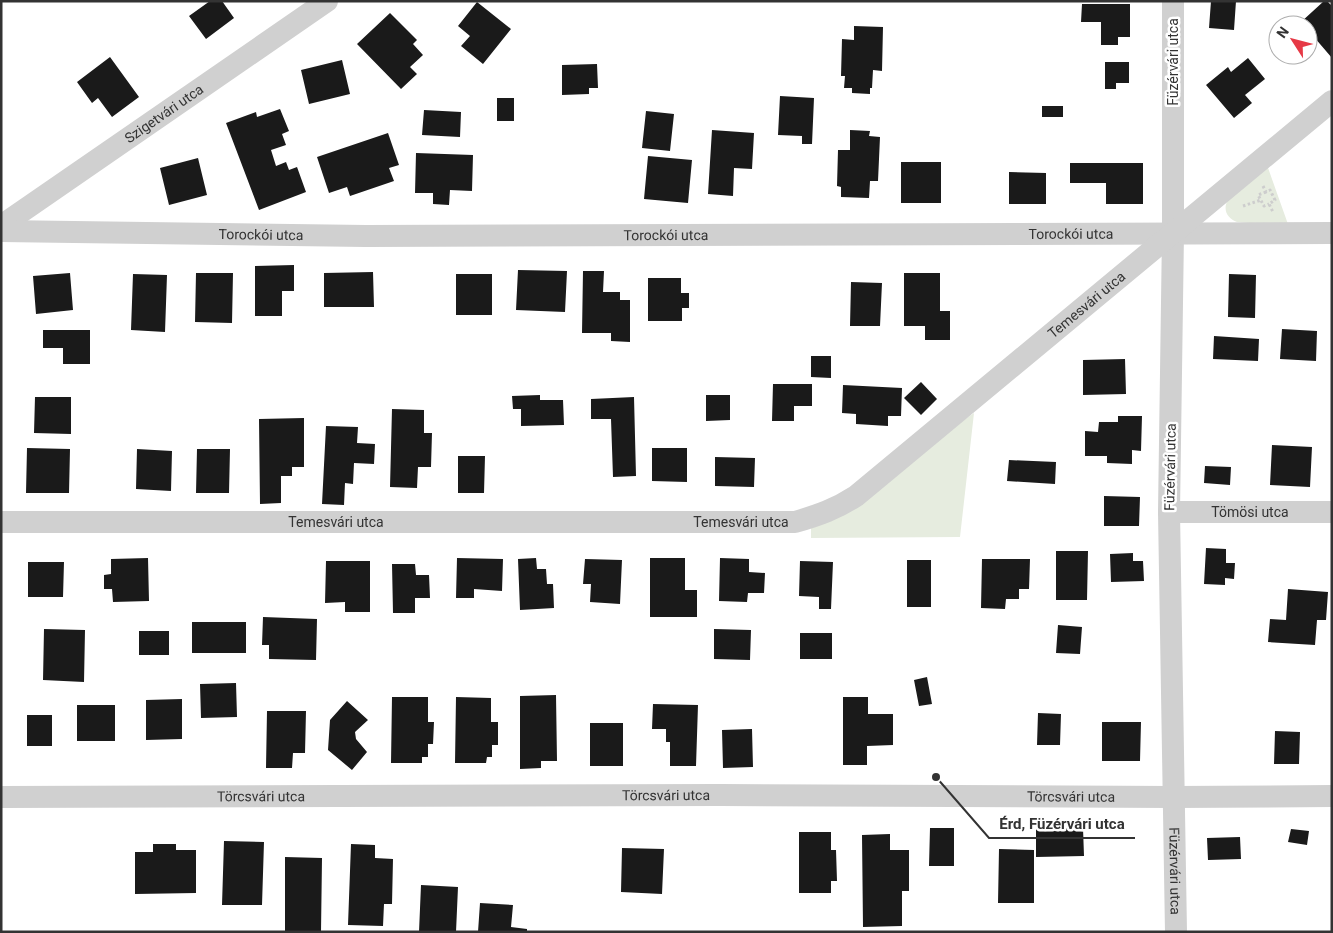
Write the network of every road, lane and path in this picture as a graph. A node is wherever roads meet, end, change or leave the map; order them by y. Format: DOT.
graph roads {
  1 [pos="327,1"];
  2 [pos="1173,1"];
  3 [pos="1332,101"];
  4 [pos="1253,166"];
  5 [pos="1266,192"];
  6 [pos="1270,204"];
  7 [pos="1,226"];
  8 [pos="1,231"];
  9 [pos="1173,232"];
  10 [pos="1283,233"];
  11 [pos="1332,233"];
  12 [pos="1169,512"];
  13 [pos="1332,512"];
  14 [pos="1,522"];
  15 [pos="1332,796"];
  16 [pos="1,797"];
  17 [pos="1173,797"];
  18 [pos="1176,932"];
  1 -- 7 [label="street, Szigetvári utca"];
  2 -- 9 [label="street, Füzérvári utca"];
  3 -- 4 [label="street, Temesvári utca"];
  4 -- 5 [label="path"];
  4 -- 9 [label="street, Temesvári utca"];
  5 -- 6 [label="path"];
  5 -- 6 [label="path"];
  6 -- 10 [label="path"];
  8 -- 9 [label="street, Torockói utca"];
  9 -- 10 [label="street, Torockói utca"];
  9 -- 12 [label="street, Füzérvári utca"];
  9 -- 14 [label="street, Temesvári utca"];
  10 -- 11 [label="street, Torockói utca"];
  12 -- 13 [label="street, Tömösi utca"];
  12 -- 17 [label="street, Füzérvári utca"];
  15 -- 17 [label="street, Törcsvári utca"];
  16 -- 17 [label="street, Törcsvári utca"];
  17 -- 18 [label="street, Füzérvári utca"];
}
